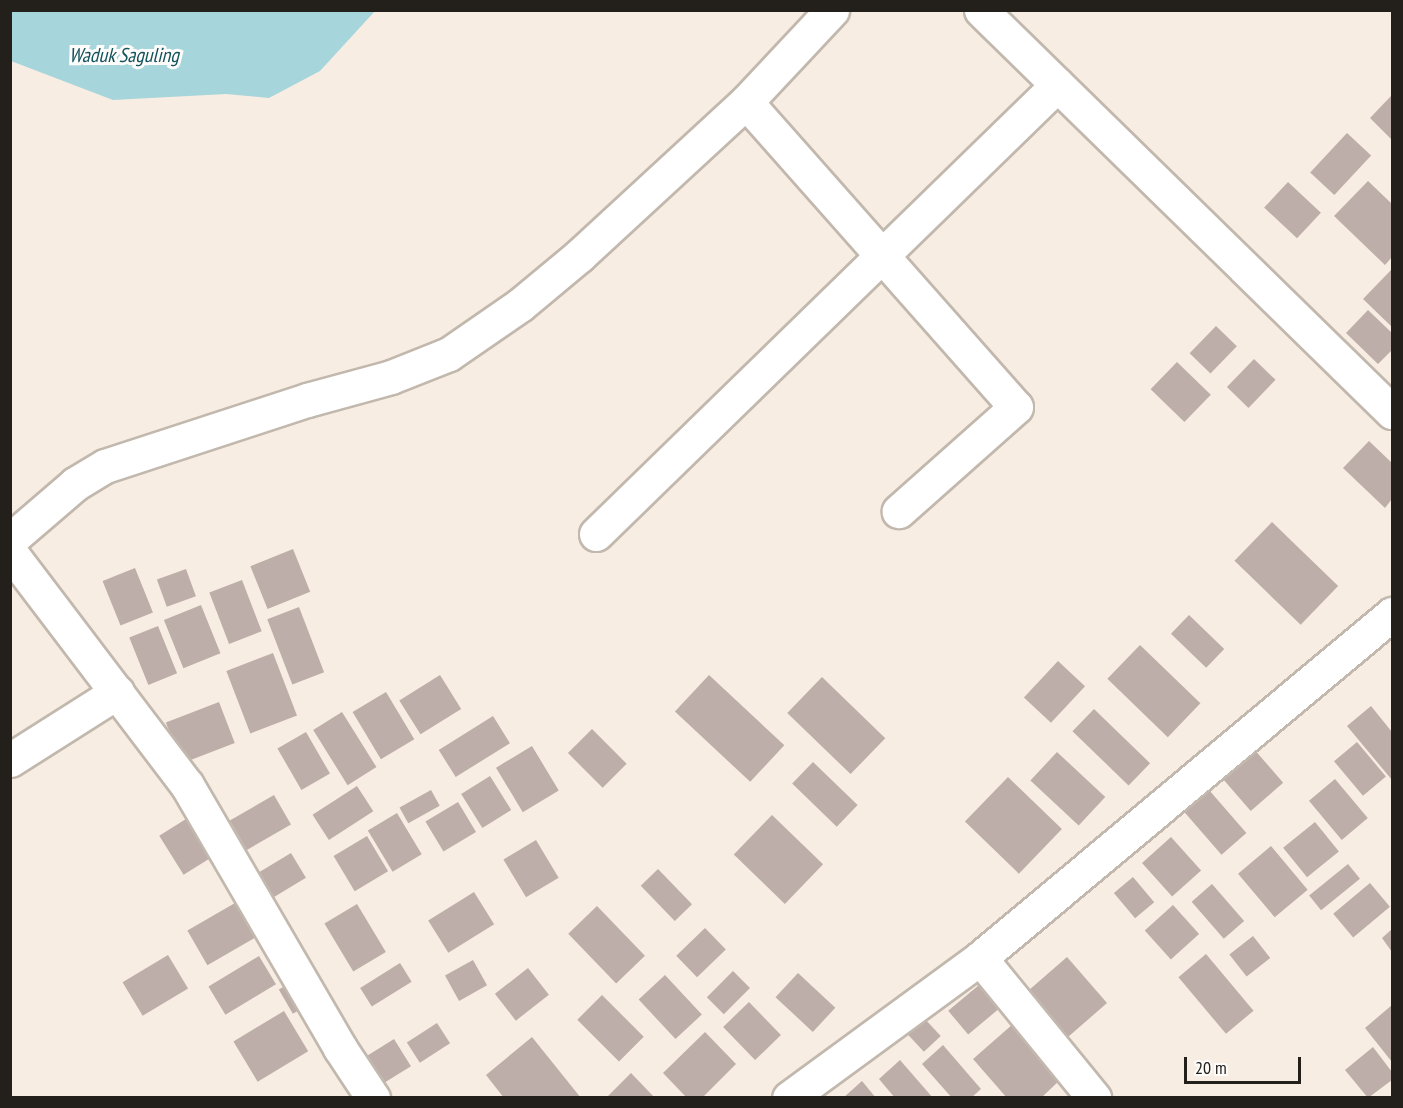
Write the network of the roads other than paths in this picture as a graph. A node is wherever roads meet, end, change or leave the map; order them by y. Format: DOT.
graph roads {
  1 [pos="832,10"];
  2 [pos="981,10"];
  3 [pos="1057,85"];
  4 [pos="746,102"];
  5 [pos="882,255"];
  6 [pos="1392,412"];
  7 [pos="899,512"];
  8 [pos="596,534"];
  9 [pos="10,540"];
  10 [pos="10,552"];
  11 [pos="1392,614"];
  12 [pos="117,692"];
  13 [pos="10,760"];
  14 [pos="980,958"];
  15 [pos="374,1098"];
  16 [pos="789,1098"];
  17 [pos="1094,1098"];
  1 -- 4 [label="street"];
  2 -- 3 [label="street"];
  3 -- 5 [label="street"];
  3 -- 6 [label="street"];
  4 -- 5 [label="street"];
  4 -- 9 [label="street"];
  5 -- 7 [label="street"];
  5 -- 8 [label="street"];
  10 -- 12 [label="street"];
  11 -- 14 [label="street"];
  12 -- 13 [label="street"];
  12 -- 15 [label="street"];
  14 -- 16 [label="street"];
  14 -- 17 [label="street"];
}
